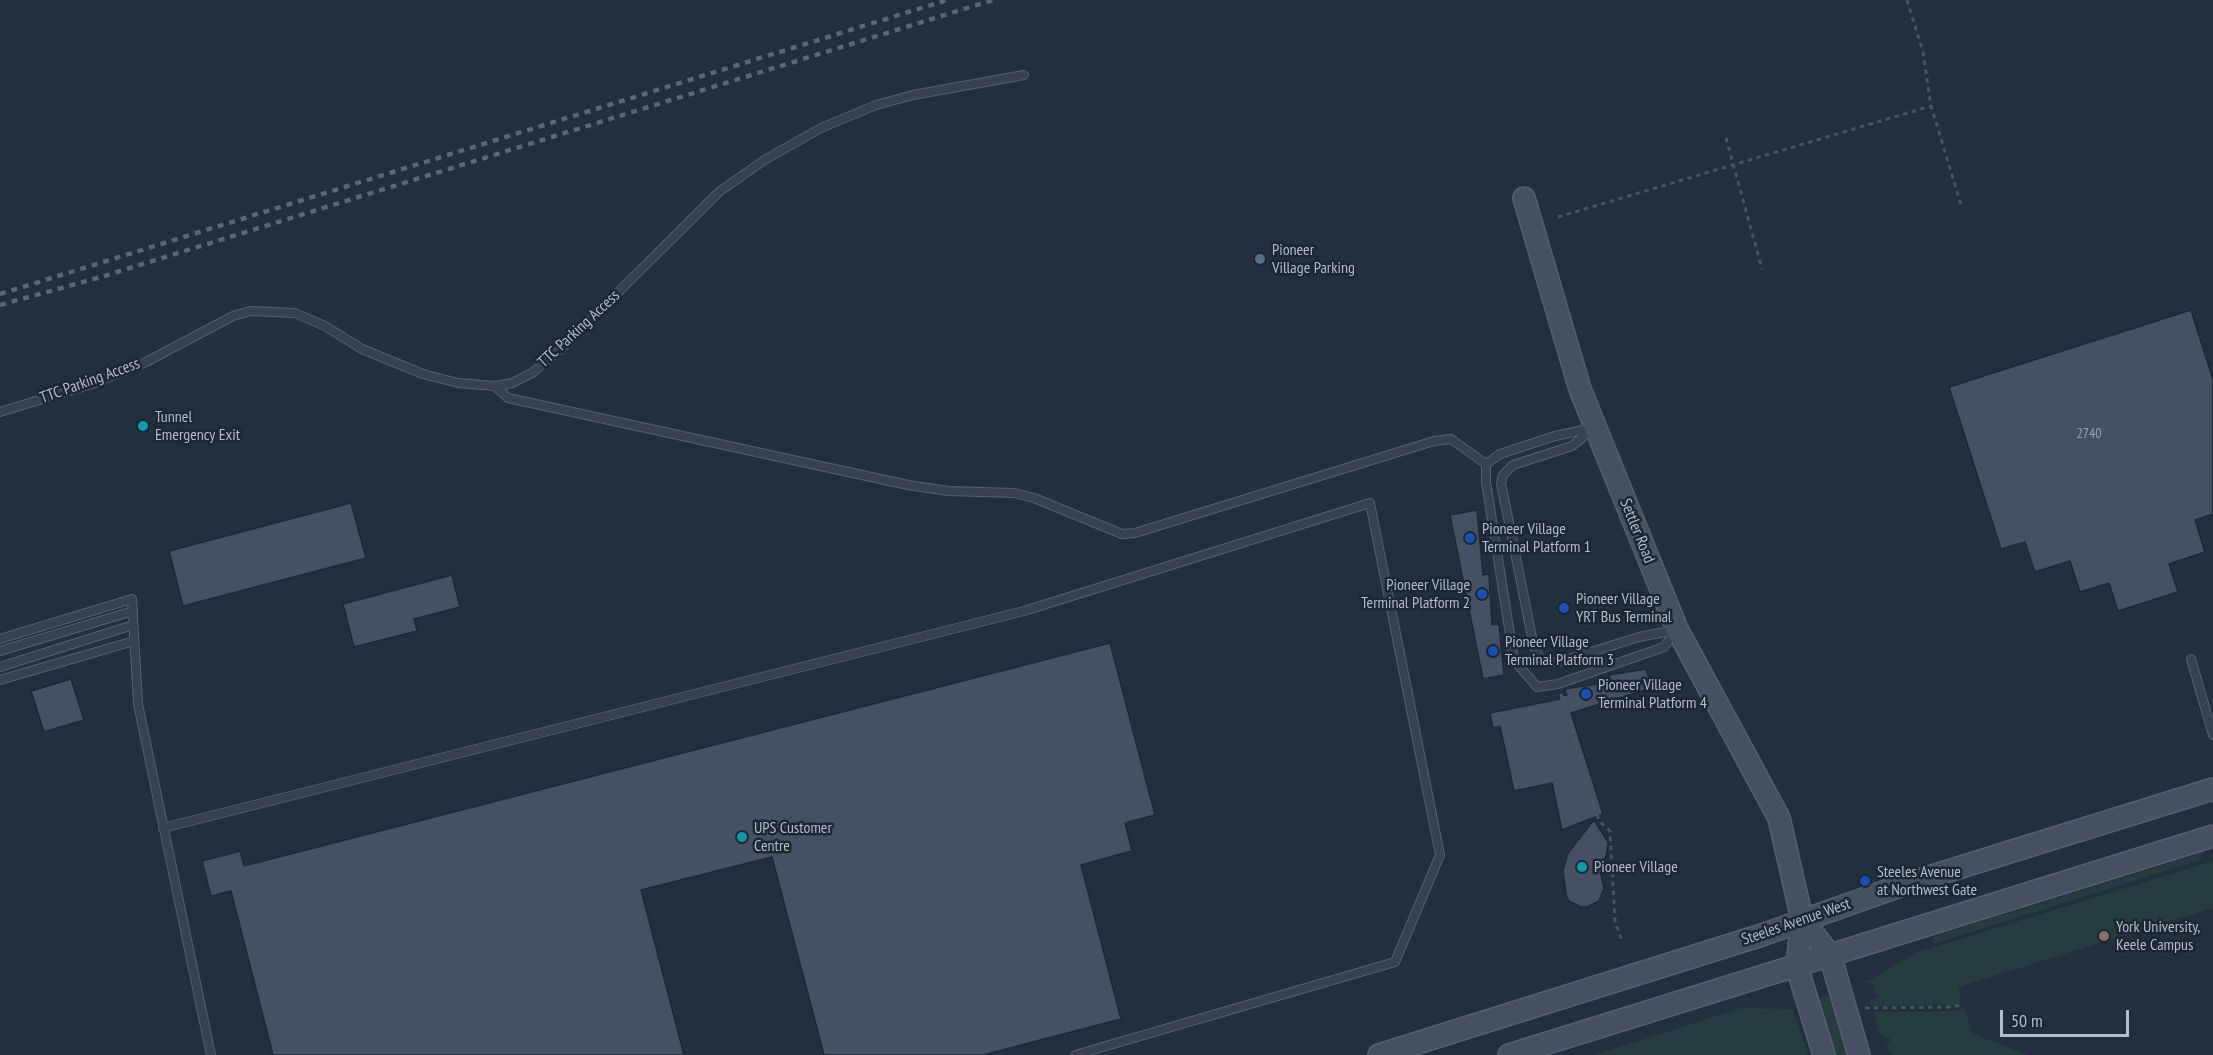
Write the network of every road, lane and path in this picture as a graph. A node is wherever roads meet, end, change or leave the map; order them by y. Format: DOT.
graph roads {
  1 [pos="1906,0"];
  2 [pos="1024,75"];
  3 [pos="1931,106"];
  4 [pos="1726,138"];
  5 [pos="1732,166"];
  6 [pos="1524,198"];
  7 [pos="1962,208"];
  8 [pos="1558,218"];
  9 [pos="1761,269"];
  10 [pos="495,386"];
  11 [pos="0,412"];
  12 [pos="1594,428"];
  13 [pos="1486,464"];
  14 [pos="133,610"];
  15 [pos="134,625"];
  16 [pos="1677,630"];
  17 [pos="0,639"];
  18 [pos="134,641"];
  19 [pos="0,651"];
  20 [pos="2191,659"];
  21 [pos="0,667"];
  22 [pos="0,680"];
  23 [pos="1558,684"];
  24 [pos="2213,735"];
  25 [pos="2213,789"];
  26 [pos="163,828"];
  27 [pos="2213,836"];
  28 [pos="1802,919"];
  29 [pos="1622,941"];
  30 [pos="1830,955"];
  31 [pos="1797,967"];
  32 [pos="1963,1004"];
  33 [pos="1865,1008"];
  34 [pos="211,1055"];
  35 [pos="1075,1055"];
  36 [pos="1379,1055"];
  37 [pos="1509,1055"];
  38 [pos="1824,1055"];
  39 [pos="1859,1055"];
  1 -- 3 [label="path"];
  2 -- 10 [label="lane, TTC Parking Access"];
  3 -- 5 [label="path"];
  3 -- 7 [label="path"];
  4 -- 5 [label="path"];
  5 -- 8 [label="path"];
  5 -- 9 [label="path"];
  6 -- 12 [label="main road, Settler Road"];
  10 -- 11 [label="lane, TTC Parking Access"];
  10 -- 13 [label="lane"];
  12 -- 13 [label="lane"];
  12 -- 16 [label="main road, Settler Road"];
  12 -- 16 [label="lane"];
  13 -- 23 [label="lane"];
  14 -- 15 [label="lane"];
  14 -- 17 [label="lane"];
  14 -- 19 [label="lane"];
  15 -- 18 [label="lane"];
  15 -- 21 [label="lane"];
  16 -- 23 [label="lane"];
  16 -- 28 [label="main road, Settler Road"];
  18 -- 22 [label="lane"];
  18 -- 26 [label="lane"];
  20 -- 24 [label="lane"];
  23 -- 29 [label="path"];
  25 -- 28 [label="main road, Steeles Avenue West"];
  26 -- 34 [label="lane"];
  26 -- 35 [label="lane"];
  27 -- 30 [label="main road"];
  28 -- 30 [label="main road"];
  28 -- 31 [label="main road"];
  28 -- 36 [label="main road, Steeles Avenue West"];
  30 -- 31 [label="main road"];
  30 -- 39 [label="main road"];
  31 -- 37 [label="main road"];
  31 -- 38 [label="main road"];
  32 -- 33 [label="path"];
}
